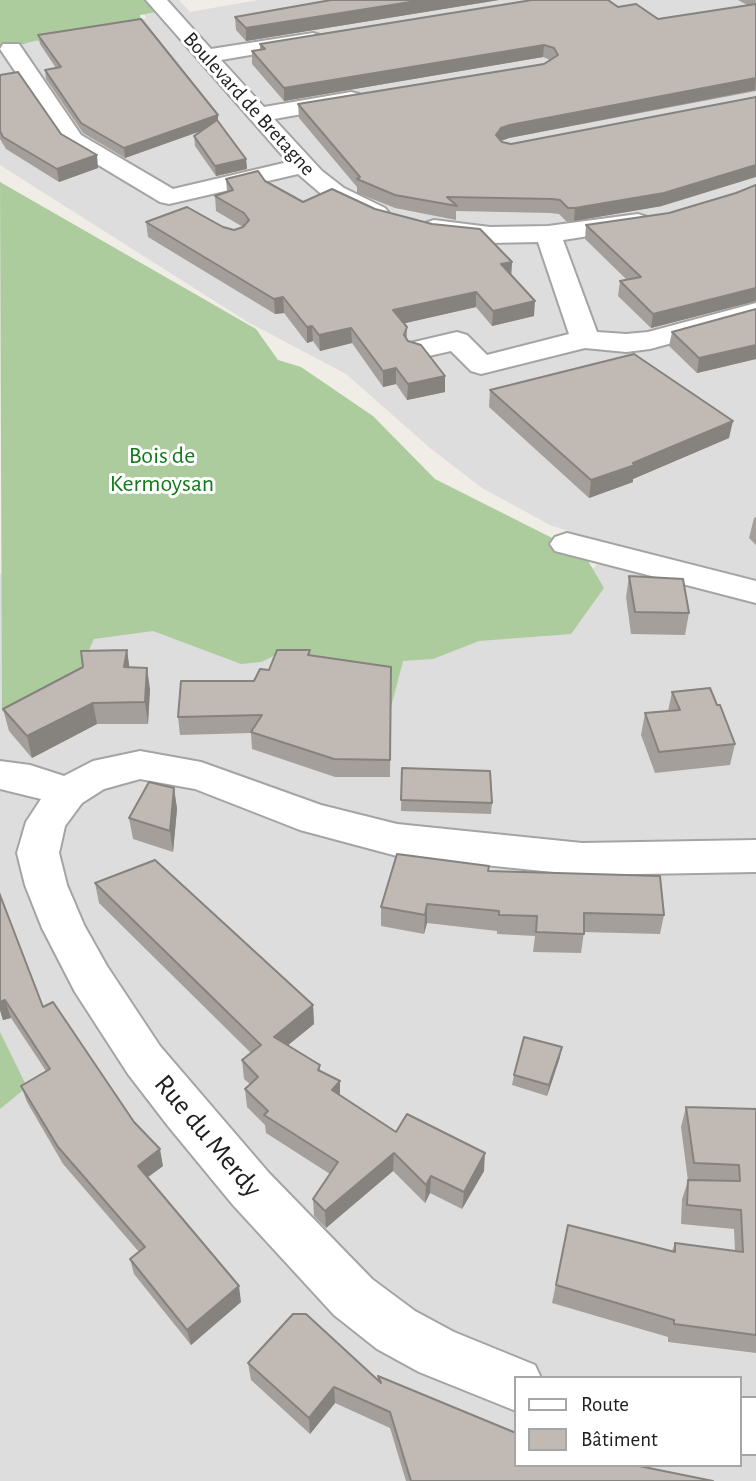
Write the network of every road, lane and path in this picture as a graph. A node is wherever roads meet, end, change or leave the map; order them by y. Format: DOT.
graph roads {
  1 [pos="156,0"];
  2 [pos="328,36"];
  3 [pos="11,49"];
  4 [pos="205,56"];
  5 [pos="376,95"];
  6 [pos="256,115"];
  7 [pos="302,166"];
  8 [pos="169,197"];
  9 [pos="201,216"];
  10 [pos="666,216"];
  11 [pos="548,234"];
  12 [pos="756,311"];
  13 [pos="585,339"];
  14 [pos="420,349"];
  15 [pos="567,544"];
  16 [pos="756,592"];
  17 [pos="0,775"];
  18 [pos="68,793"];
  19 [pos="756,856"];
  20 [pos="514,1383"];
  1 -- 4 [label="street, Boulevard de Bretagne"];
  2 -- 4 [label="street"];
  3 -- 8 [label="street"];
  4 -- 6 [label="street, Boulevard de Bretagne"];
  5 -- 6 [label="street"];
  6 -- 7 [label="street, Boulevard de Bretagne"];
  7 -- 8 [label="street"];
  7 -- 11 [label="street, Boulevard de Bretagne"];
  8 -- 9 [label="street"];
  10 -- 11 [label="street, Boulevard de Bretagne"];
  11 -- 13 [label="street"];
  12 -- 13 [label="street"];
  13 -- 14 [label="street"];
  15 -- 16 [label="street"];
  17 -- 18 [label="street"];
  18 -- 19 [label="street, Rue du Merdy"];
  18 -- 20 [label="street, Rue du Merdy"];
}
